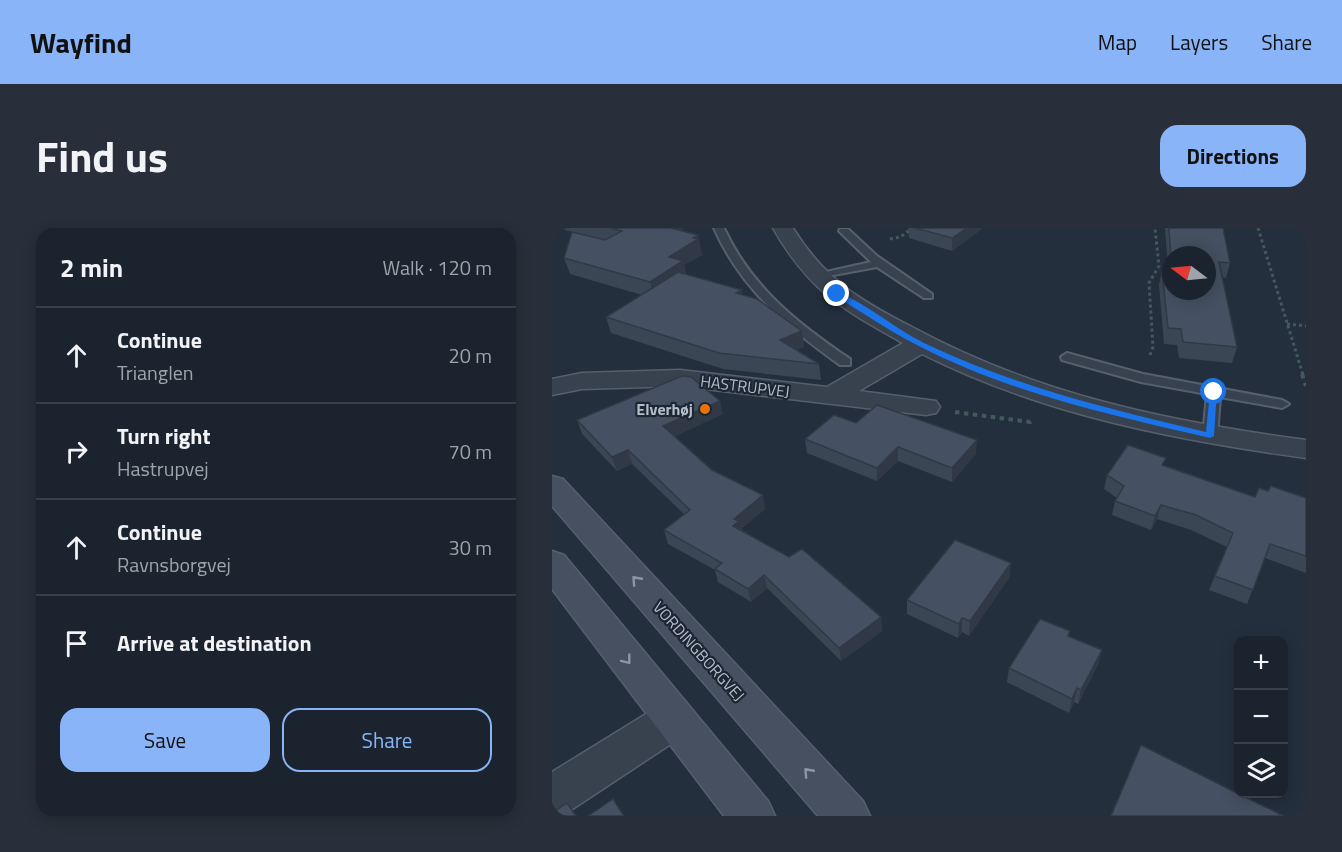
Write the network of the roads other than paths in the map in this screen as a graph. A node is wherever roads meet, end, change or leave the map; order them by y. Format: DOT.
graph roads {
  1 [pos="719,228"];
  2 [pos="783,228"];
  3 [pos="844,231"];
  4 [pos="880,263"];
  5 [pos="821,276"];
  6 [pos="928,296"];
  7 [pos="920,344"];
  8 [pos="1067,357"];
  9 [pos="845,362"];
  10 [pos="552,387"];
  11 [pos="1214,392"];
  12 [pos="831,396"];
  13 [pos="1282,404"];
  14 [pos="926,407"];
  15 [pos="1210,436"];
  16 [pos="1306,449"];
  17 [pos="552,486"];
  18 [pos="552,564"];
  19 [pos="674,719"];
  20 [pos="552,797"];
  21 [pos="752,816"];
  22 [pos="847,816"];
  1 -- 9 [label="lane"];
  2 -- 5 [label="street"];
  3 -- 4 [label="lane"];
  4 -- 5 [label="lane"];
  4 -- 6 [label="lane"];
  5 -- 7 [label="street"];
  7 -- 12 [label="street"];
  7 -- 15 [label="street"];
  8 -- 11 [label="lane"];
  10 -- 12 [label="street, HASTRUPVEJ"];
  11 -- 13 [label="lane"];
  11 -- 15 [label="lane"];
  12 -- 14 [label="street, HASTRUPVEJ"];
  15 -- 16 [label="street"];
  22 -- 17 [label="main road, VORDINGBORGVEJ, one-way"];
  18 -- 19 [label="main road, one-way"];
  19 -- 20 [label="street"];
  19 -- 21 [label="main road"];
}
